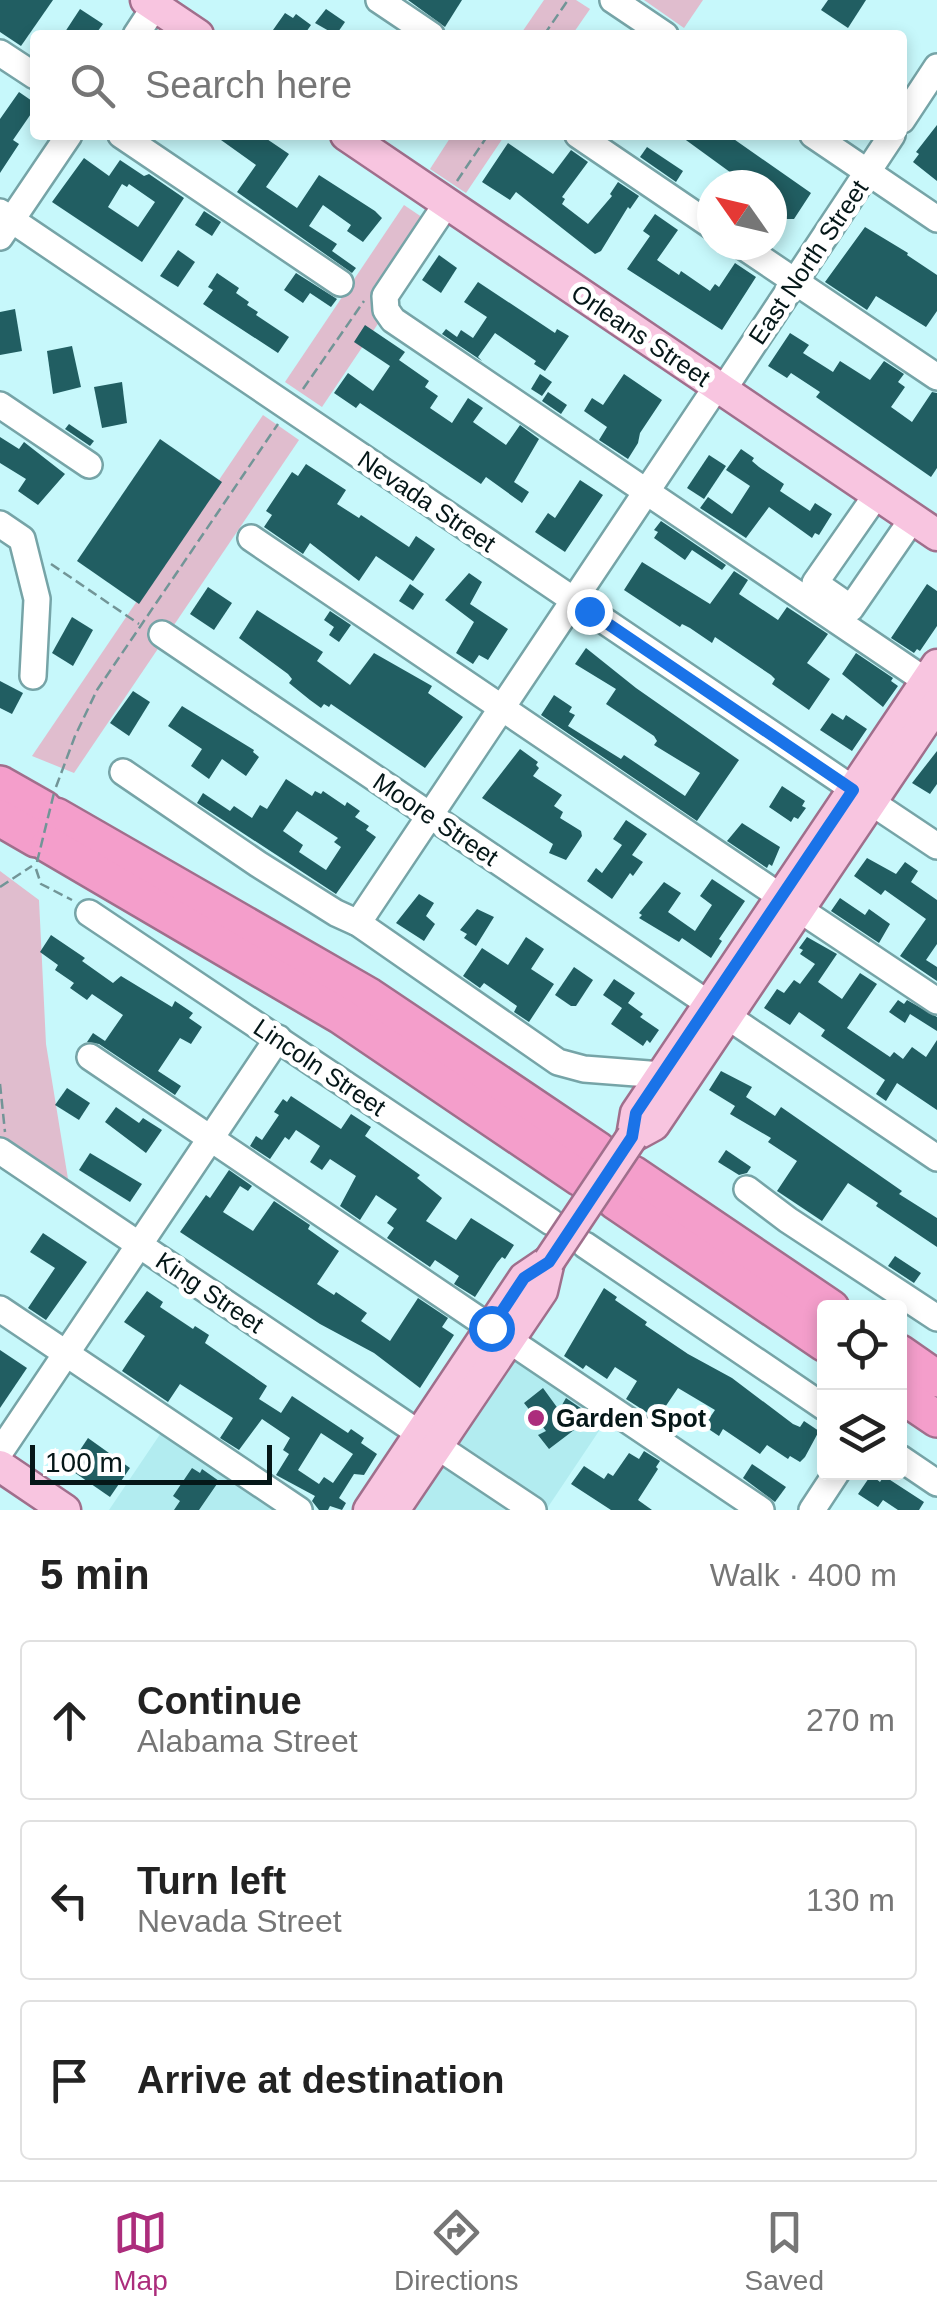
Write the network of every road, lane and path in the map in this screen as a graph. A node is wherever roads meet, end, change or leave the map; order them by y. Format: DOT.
graph roads {
  1 [pos="380,0"];
  2 [pos="568,0"];
  3 [pos="614,0"];
  4 [pos="153,2"];
  5 [pos="139,30"];
  6 [pos="191,30"];
  7 [pos="423,30"];
  8 [pos="547,30"];
  9 [pos="658,30"];
  10 [pos="0,53"];
  11 [pos="937,67"];
  12 [pos="30,73"];
  13 [pos="907,112"];
  14 [pos="64,140"];
  15 [pos="128,140"];
  16 [pos="356,140"];
  17 [pos="485,140"];
  18 [pos="585,140"];
  19 [pos="820,140"];
  20 [pos="889,140"];
  21 [pos="868,172"];
  22 [pos="453,191"];
  23 [pos="697,216"];
  24 [pos="937,219"];
  25 [pos="4,223"];
  26 [pos="763,260"];
  27 [pos="795,282"];
  28 [pos="340,283"];
  29 [pos="367,298"];
  30 [pos="937,377"];
  31 [pos="720,388"];
  32 [pos="300,394"];
  33 [pos="0,405"];
  34 [pos="283,417"];
  35 [pos="89,465"];
  36 [pos="646,492"];
  37 [pos="876,494"];
  38 [pos="925,526"];
  39 [pos="251,538"];
  40 [pos="20,540"];
  41 [pos="574,600"];
  42 [pos="830,605"];
  43 [pos="128,617"];
  44 [pos="162,634"];
  45 [pos="33,676"];
  46 [pos="933,683"];
  47 [pos="502,708"];
  48 [pos="123,772"];
  49 [pos="0,784"];
  50 [pos="862,796"];
  51 [pos="430,815"];
  52 [pos="0,818"];
  53 [pos="46,827"];
  54 [pos="937,846"];
  55 [pos="0,884"];
  56 [pos="790,903"];
  57 [pos="89,913"];
  58 [pos="358,923"];
  59 [pos="937,1001"];
  60 [pos="718,1010"];
  61 [pos="278,1038"];
  62 [pos="90,1056"];
  63 [pos="662,1075"];
  64 [pos="0,1084"];
  65 [pos="632,1137"];
  66 [pos="211,1138"];
  67 [pos="2,1143"];
  68 [pos="937,1158"];
  69 [pos="589,1164"];
  70 [pos="748,1189"];
  71 [pos="550,1222"];
  72 [pos="139,1244"];
  73 [pos="585,1245"];
  74 [pos="818,1300"];
  75 [pos="0,1308"];
  76 [pos="937,1318"];
  77 [pos="500,1334"];
  78 [pos="817,1338"];
  79 [pos="66,1353"];
  80 [pos="907,1358"];
  81 [pos="937,1378"];
  82 [pos="907,1399"];
  83 [pos="817,1402"];
  84 [pos="937,1419"];
  85 [pos="429,1440"];
  86 [pos="0,1452"];
  87 [pos="907,1463"];
  88 [pos="0,1466"];
  89 [pos="832,1480"];
  90 [pos="937,1483"];
  91 [pos="65,1510"];
  92 [pos="299,1510"];
  93 [pos="369,1510"];
  94 [pos="394,1510"];
  95 [pos="533,1510"];
  96 [pos="761,1510"];
  97 [pos="812,1510"];
  1 -- 7 [label="street"];
  2 -- 8 [label="path"];
  3 -- 9 [label="street"];
  4 -- 5 [label="street"];
  4 -- 6 [label="main road"];
  10 -- 12 [label="street"];
  11 -- 13 [label="street"];
  14 -- 25 [label="street"];
  15 -- 28 [label="street"];
  16 -- 22 [label="main road, Orleans Street"];
  17 -- 22 [label="path"];
  18 -- 23 [label="street"];
  19 -- 21 [label="street"];
  20 -- 21 [label="street, East North Street"];
  21 -- 24 [label="street"];
  21 -- 27 [label="street, East North Street"];
  22 -- 31 [label="main road, Orleans Street"];
  22 -- 36 [label="street"];
  25 -- 41 [label="street, Nevada Street"];
  26 -- 27 [label="street"];
  27 -- 30 [label="street"];
  27 -- 31 [label="street, East North Street"];
  29 -- 32 [label="path"];
  31 -- 36 [label="street, East North Street"];
  31 -- 37 [label="main road, Orleans Street"];
  33 -- 35 [label="street"];
  34 -- 53 [label="path"];
  36 -- 41 [label="street, East North Street"];
  36 -- 42 [label="street"];
  37 -- 38 [label="main road, Orleans Street"];
  37 -- 42 [label="street"];
  38 -- 42 [label="street"];
  39 -- 47 [label="street"];
  40 -- 43 [label="path"];
  40 -- 45 [label="street"];
  41 -- 47 [label="street, East North Street"];
  41 -- 50 [label="street, Nevada Street"];
  42 -- 46 [label="street"];
  44 -- 51 [label="street, Moore Street"];
  46 -- 50 [label="main road"];
  47 -- 51 [label="street, East North Street"];
  47 -- 56 [label="street"];
  48 -- 58 [label="street"];
  49 -- 53 [label="highway"];
  50 -- 54 [label="street, Nevada Street"];
  50 -- 56 [label="main road"];
  51 -- 58 [label="street, East North Street"];
  51 -- 60 [label="street, Moore Street"];
  52 -- 53 [label="highway"];
  53 -- 53 [label="path, bridge"];
  53 -- 55 [label="path"];
  53 -- 57 [label="path"];
  53 -- 69 [label="highway"];
  56 -- 59 [label="street"];
  56 -- 60 [label="main road"];
  57 -- 61 [label="street, Lincoln Street"];
  58 -- 63 [label="street"];
  60 -- 63 [label="main road"];
  60 -- 65 [label="main road"];
  60 -- 68 [label="street, Moore Street"];
  61 -- 66 [label="street"];
  61 -- 71 [label="street, Lincoln Street"];
  62 -- 66 [label="street"];
  63 -- 65 [label="main road"];
  64 -- 67 [label="path"];
  65 -- 77 [label="main road, bridge"];
  66 -- 72 [label="street"];
  66 -- 77 [label="street"];
  67 -- 72 [label="street, King Street"];
  70 -- 76 [label="street"];
  72 -- 79 [label="street"];
  72 -- 85 [label="street, King Street"];
  73 -- 83 [label="street"];
  74 -- 78 [label="highway"];
  75 -- 79 [label="street"];
  77 -- 85 [label="main road"];
  77 -- 85 [label="main road"];
  77 -- 96 [label="street"];
  79 -- 86 [label="street"];
  79 -- 92 [label="street"];
  80 -- 81 [label="highway"];
  82 -- 84 [label="highway"];
  85 -- 93 [label="main road"];
  85 -- 94 [label="main road"];
  85 -- 95 [label="street, King Street"];
  87 -- 90 [label="street"];
  88 -- 91 [label="main road"];
  89 -- 97 [label="street"];
}
